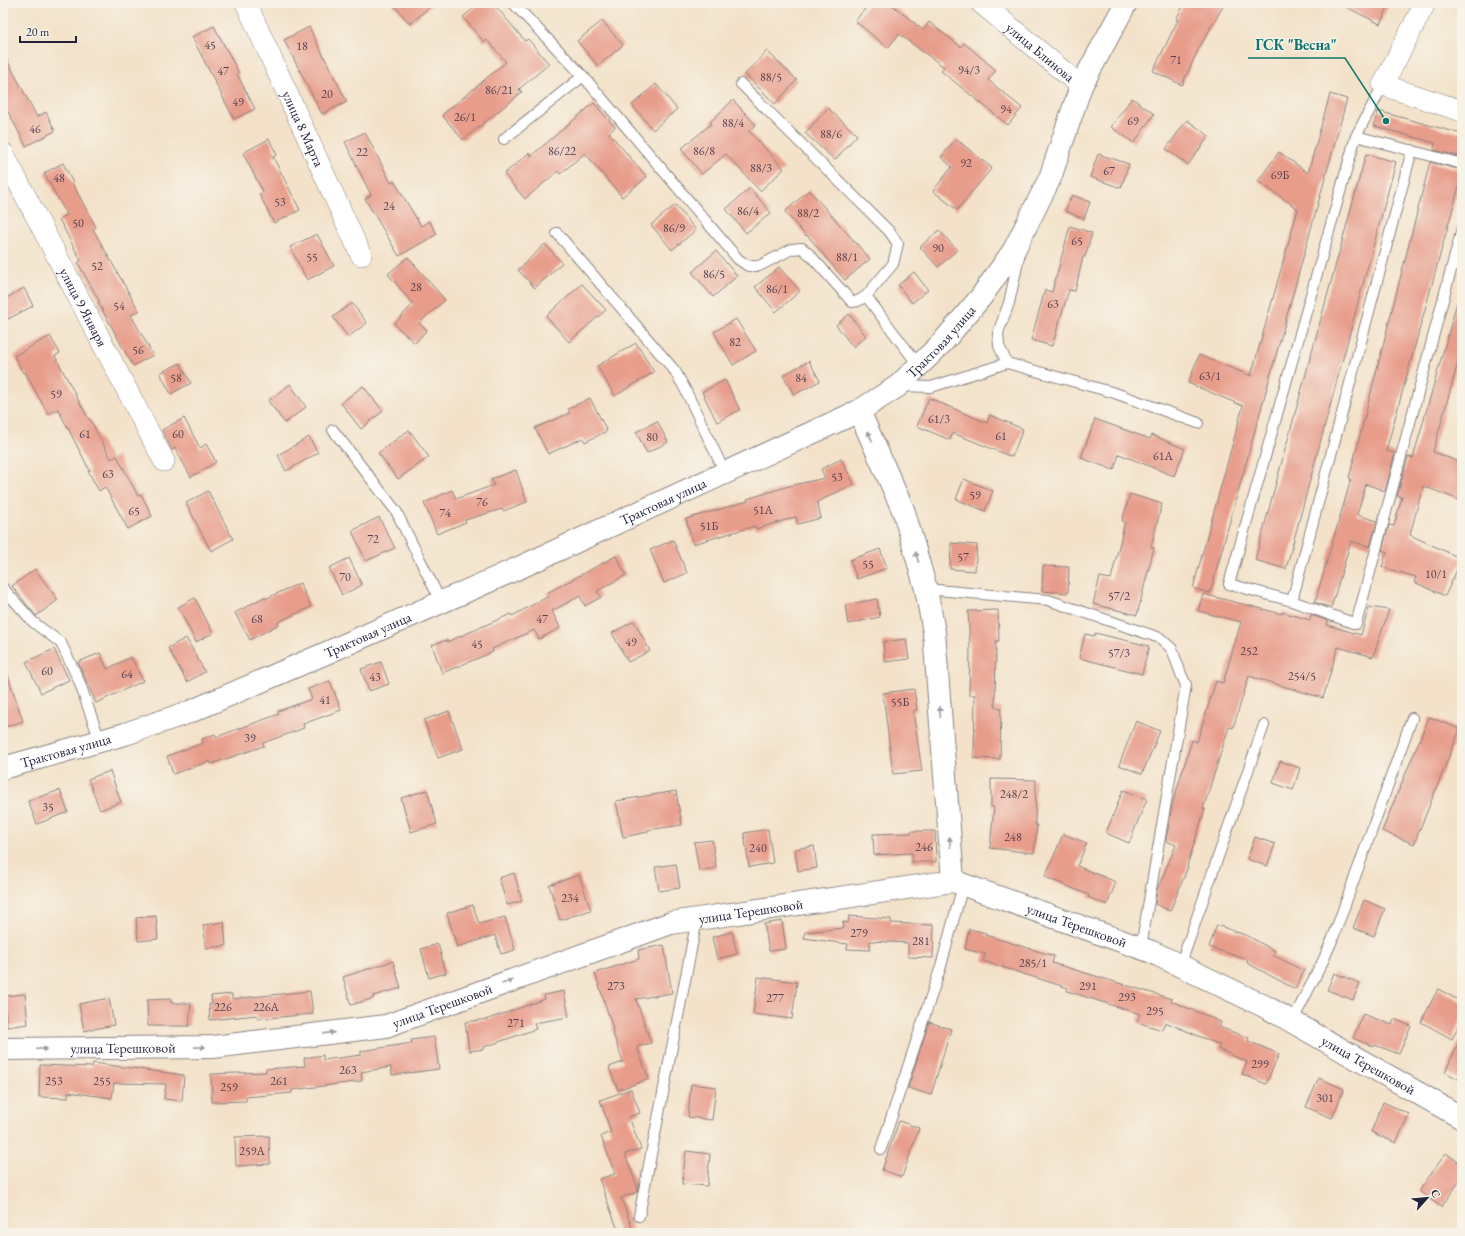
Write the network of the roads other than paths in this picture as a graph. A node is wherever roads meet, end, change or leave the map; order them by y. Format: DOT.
graph roads {
  1 [pos="246,3"];
  2 [pos="512,3"];
  3 [pos="981,3"];
  4 [pos="1126,3"];
  5 [pos="1425,3"];
  6 [pos="583,76"];
  7 [pos="741,84"];
  8 [pos="1383,85"];
  9 [pos="1081,86"];
  10 [pos="1462,112"];
  11 [pos="1356,136"];
  12 [pos="504,139"];
  13 [pos="1412,150"];
  14 [pos="3,153"];
  15 [pos="1462,164"];
  16 [pos="1462,229"];
  17 [pos="557,233"];
  18 [pos="1014,250"];
  19 [pos="361,255"];
  20 [pos="866,296"];
  21 [pos="1007,363"];
  22 [pos="919,366"];
  23 [pos="898,386"];
  24 [pos="859,411"];
  25 [pos="1198,422"];
  26 [pos="333,430"];
  27 [pos="164,461"];
  28 [pos="725,473"];
  29 [pos="3,588"];
  30 [pos="926,589"];
  31 [pos="1292,601"];
  32 [pos="442,602"];
  33 [pos="1412,718"];
  34 [pos="1264,725"];
  35 [pos="100,741"];
  36 [pos="3,768"];
  37 [pos="958,883"];
  38 [pos="697,918"];
  39 [pos="1141,947"];
  40 [pos="1180,966"];
  41 [pos="1292,1022"];
  42 [pos="3,1049"];
  43 [pos="1462,1118"];
  44 [pos="881,1149"];
  45 [pos="639,1216"];
  1 -- 19 [label="street, улица 8 Марта"];
  2 -- 6 [label="lane"];
  3 -- 9 [label="street, улица Блинова"];
  4 -- 9 [label="street, Трактовая улица"];
  5 -- 8 [label="street"];
  6 -- 12 [label="lane"];
  6 -- 20 [label="lane"];
  7 -- 20 [label="lane"];
  8 -- 10 [label="street"];
  8 -- 11 [label="lane"];
  9 -- 18 [label="street, Трактовая улица"];
  11 -- 13 [label="lane"];
  11 -- 31 [label="lane"];
  13 -- 15 [label="lane"];
  13 -- 31 [label="lane"];
  14 -- 27 [label="street, улица 9 Января"];
  16 -- 31 [label="lane"];
  17 -- 28 [label="lane"];
  18 -- 21 [label="lane"];
  18 -- 22 [label="street, Трактовая улица"];
  20 -- 22 [label="lane"];
  21 -- 23 [label="lane"];
  21 -- 25 [label="lane"];
  22 -- 23 [label="street, Трактовая улица"];
  23 -- 24 [label="street, Трактовая улица"];
  24 -- 28 [label="street, Трактовая улица"];
  30 -- 24 [label="street, one-way"];
  26 -- 32 [label="lane"];
  28 -- 32 [label="street, Трактовая улица"];
  29 -- 35 [label="lane"];
  37 -- 30 [label="street, one-way"];
  30 -- 39 [label="lane"];
  32 -- 35 [label="street, Трактовая улица"];
  33 -- 41 [label="lane"];
  34 -- 40 [label="lane"];
  35 -- 36 [label="street, Трактовая улица"];
  37 -- 38 [label="street, улица Терешковой"];
  37 -- 39 [label="street, улица Терешковой"];
  37 -- 44 [label="lane"];
  42 -- 38 [label="street, улица Терешковой, one-way"];
  38 -- 45 [label="lane"];
  39 -- 40 [label="street, улица Терешковой"];
  40 -- 41 [label="street, улица Терешковой"];
  41 -- 43 [label="street, улица Терешковой"];
}
